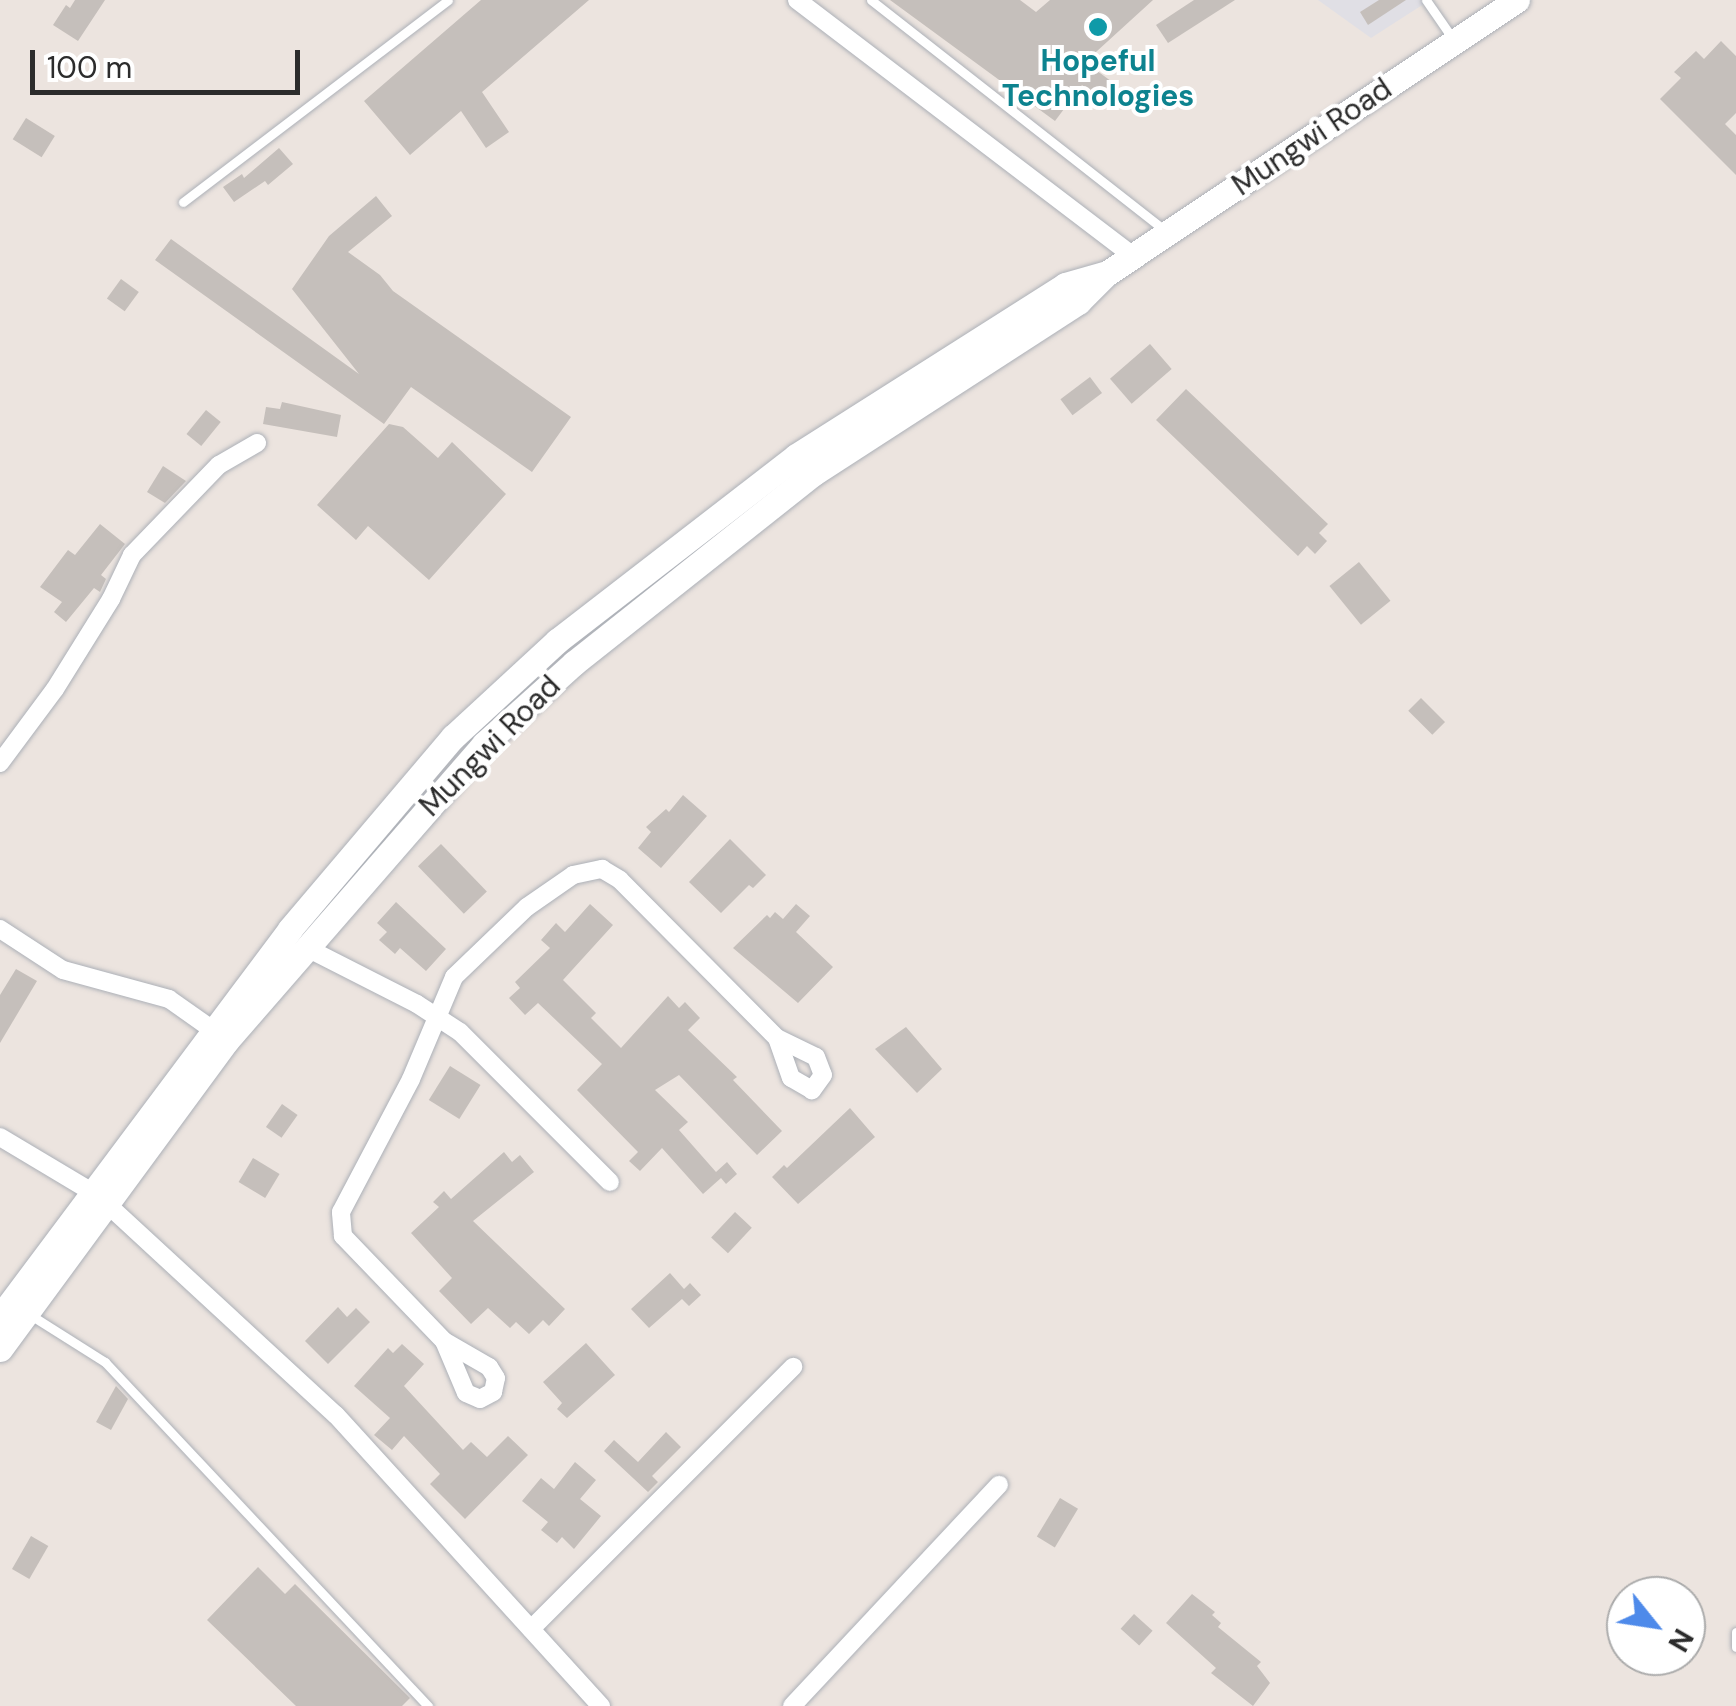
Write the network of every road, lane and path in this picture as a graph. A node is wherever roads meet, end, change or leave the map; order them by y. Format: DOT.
graph roads {
  1 [pos="448,0"];
  2 [pos="797,0"];
  3 [pos="871,0"];
  4 [pos="1426,0"];
  5 [pos="1517,0"];
  6 [pos="1454,42"];
  7 [pos="183,202"];
  8 [pos="1167,232"];
  9 [pos="1133,256"];
  10 [pos="1106,274"];
  11 [pos="258,443"];
  12 [pos="0,762"];
  13 [pos="0,928"];
  14 [pos="307,948"];
  15 [pos="436,1015"];
  16 [pos="213,1030"];
  17 [pos="777,1038"];
  18 [pos="0,1138"];
  19 [pos="610,1182"];
  20 [pos="100,1198"];
  21 [pos="27,1312"];
  22 [pos="0,1317"];
  23 [pos="444,1340"];
  24 [pos="0,1348"];
  25 [pos="794,1366"];
  26 [pos="999,1485"];
  27 [pos="531,1630"];
  28 [pos="1736,1632"];
  29 [pos="1736,1647"];
  30 [pos="428,1706"];
  31 [pos="601,1706"];
  32 [pos="792,1706"];
  1 -- 7 [label="lane"];
  2 -- 9 [label="street"];
  3 -- 8 [label="lane"];
  4 -- 6 [label="lane"];
  5 -- 6 [label="main road, Mungwi Road"];
  6 -- 8 [label="main road, Mungwi Road"];
  8 -- 9 [label="main road, Mungwi Road"];
  9 -- 10 [label="main road, Mungwi Road"];
  10 -- 14 [label="main road, Mungwi Road"];
  10 -- 16 [label="main road, Mungwi Road"];
  11 -- 12 [label="street"];
  13 -- 16 [label="street"];
  14 -- 15 [label="street"];
  14 -- 20 [label="main road, Mungwi Road"];
  15 -- 17 [label="street"];
  15 -- 19 [label="street"];
  15 -- 23 [label="street"];
  16 -- 20 [label="main road, Mungwi Road"];
  18 -- 20 [label="street"];
  20 -- 21 [label="main road, Mungwi Road"];
  20 -- 22 [label="main road, Mungwi Road"];
  20 -- 27 [label="street"];
  21 -- 24 [label="main road, Mungwi Road"];
  21 -- 30 [label="lane"];
  25 -- 27 [label="street"];
  26 -- 32 [label="street"];
  27 -- 31 [label="street"];
  28 -- 29 [label="lane"];
}
